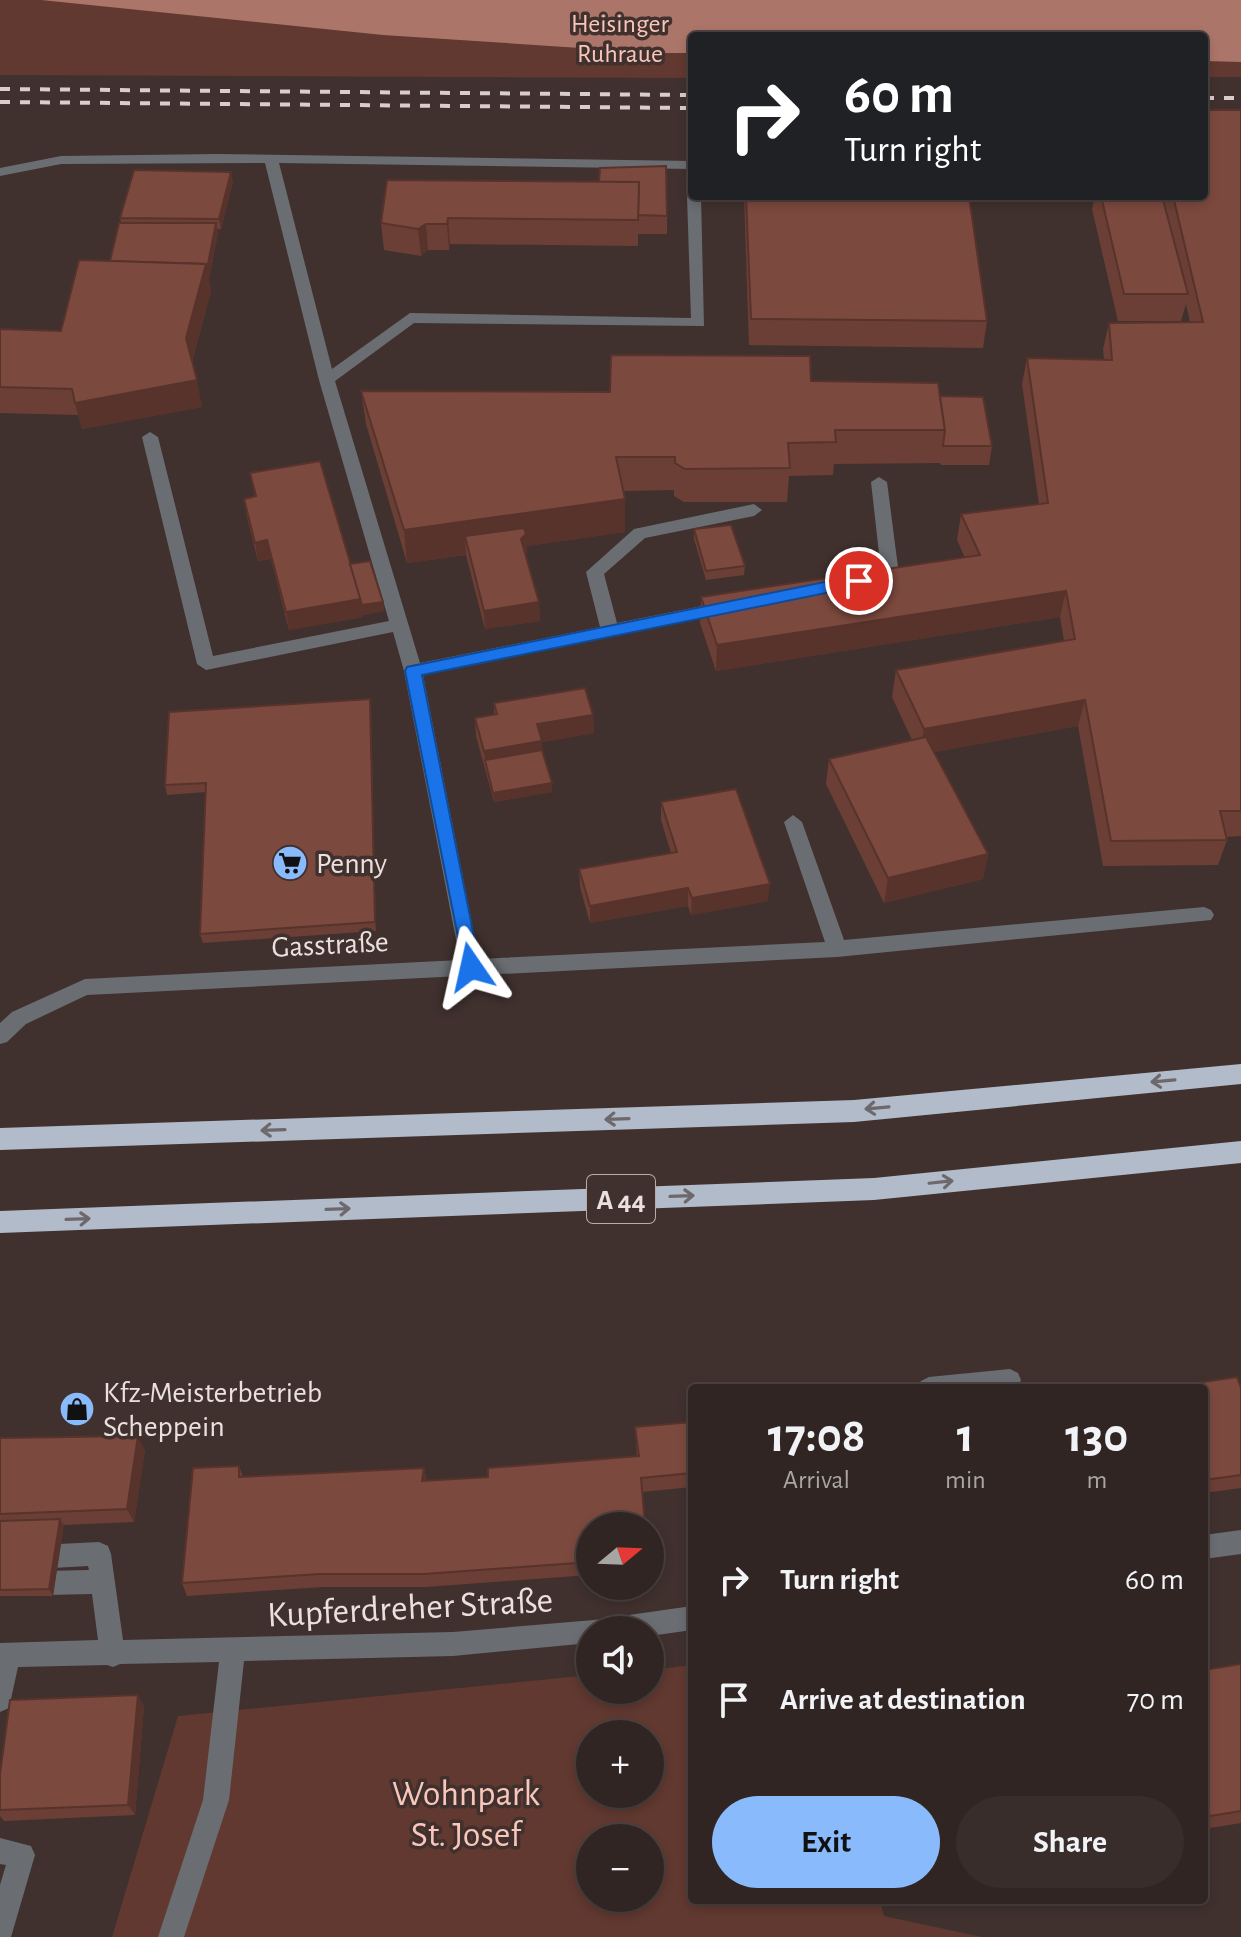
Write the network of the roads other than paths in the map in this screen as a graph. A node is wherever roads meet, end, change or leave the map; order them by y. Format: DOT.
graph roads {
  1 [pos="271,159"];
  2 [pos="688,165"];
  3 [pos="0,172"];
  4 [pos="694,200"];
  5 [pos="327,380"];
  6 [pos="150,437"];
  7 [pos="879,482"];
  8 [pos="754,510"];
  9 [pos="859,581"];
  10 [pos="750,603"];
  11 [pos="399,625"];
  12 [pos="610,631"];
  13 [pos="413,671"];
  14 [pos="793,822"];
  15 [pos="1204,915"];
  16 [pos="837,949"];
  17 [pos="471,967"];
  18 [pos="0,1036"];
  19 [pos="1241,1074"];
  20 [pos="0,1139"];
  21 [pos="1241,1152"];
  22 [pos="0,1222"];
  23 [pos="1010,1380"];
  24 [pos="970,1384"];
  25 [pos="1241,1542"];
  26 [pos="1208,1546"];
  27 [pos="0,1559"];
  28 [pos="102,1582"];
  29 [pos="0,1584"];
  30 [pos="688,1619"];
  31 [pos="664,1622"];
  32 [pos="576,1632"];
  33 [pos="233,1652"];
  34 [pos="3,1655"];
  35 [pos="113,1655"];
  36 [pos="0,1699"];
  37 [pos="0,1851"];
  38 [pos="0,1930"];
  39 [pos="171,1937"];
  1 -- 2 [label="street"];
  1 -- 3 [label="street"];
  1 -- 5 [label="street"];
  4 -- 5 [label="street"];
  5 -- 11 [label="street"];
  6 -- 11 [label="street"];
  7 -- 9 [label="street"];
  8 -- 12 [label="street"];
  10 -- 12 [label="street"];
  11 -- 13 [label="street"];
  12 -- 13 [label="street"];
  13 -- 17 [label="street"];
  14 -- 16 [label="street"];
  15 -- 16 [label="street, Gasstraße"];
  16 -- 17 [label="street, Gasstraße"];
  17 -- 18 [label="street, Gasstraße"];
  19 -- 20 [label="highway, one-way"];
  22 -- 21 [label="highway, A 44, one-way"];
  23 -- 24 [label="street"];
  25 -- 26 [label="street"];
  27 -- 28 [label="street"];
  28 -- 29 [label="street"];
  28 -- 35 [label="street"];
  30 -- 31 [label="street"];
  32 -- 33 [label="street, Kupferdreher Straße"];
  33 -- 35 [label="street, Kupferdreher Straße"];
  33 -- 39 [label="street, Kupferdreher Straße"];
  34 -- 35 [label="street, Kupferdreher Straße"];
  34 -- 36 [label="street"];
  37 -- 38 [label="street"];
}
